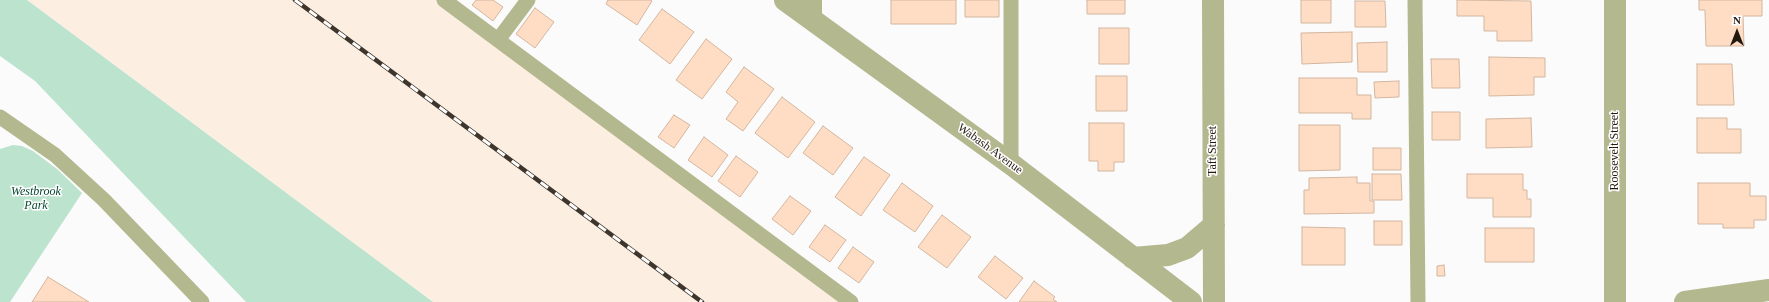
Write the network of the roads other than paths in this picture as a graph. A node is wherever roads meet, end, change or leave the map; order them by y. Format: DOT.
graph roads {
  1 [pos="444,0"];
  2 [pos="528,0"];
  3 [pos="785,0"];
  4 [pos="1011,0"];
  5 [pos="1213,0"];
  6 [pos="1415,0"];
  7 [pos="1615,0"];
  8 [pos="811,9"];
  9 [pos="498,40"];
  10 [pos="0,117"];
  11 [pos="1011,164"];
  12 [pos="1214,224"];
  13 [pos="1133,258"];
  14 [pos="1769,290"];
  15 [pos="202,302"];
  16 [pos="851,302"];
  17 [pos="1191,302"];
  18 [pos="1214,302"];
  19 [pos="1418,302"];
  20 [pos="1615,302"];
  21 [pos="1685,302"];
  1 -- 9 [label="lane"];
  2 -- 9 [label="lane"];
  3 -- 8 [label="street, Wabash Avenue"];
  4 -- 11 [label="lane"];
  5 -- 12 [label="street, Taft Street"];
  6 -- 19 [label="lane"];
  7 -- 20 [label="street, Roosevelt Street"];
  8 -- 11 [label="street, Wabash Avenue"];
  9 -- 16 [label="lane"];
  10 -- 15 [label="lane"];
  11 -- 13 [label="street, Wabash Avenue"];
  12 -- 13 [label="street"];
  12 -- 18 [label="street, Taft Street"];
  13 -- 17 [label="street, Wabash Avenue"];
  14 -- 21 [label="street"];
}
